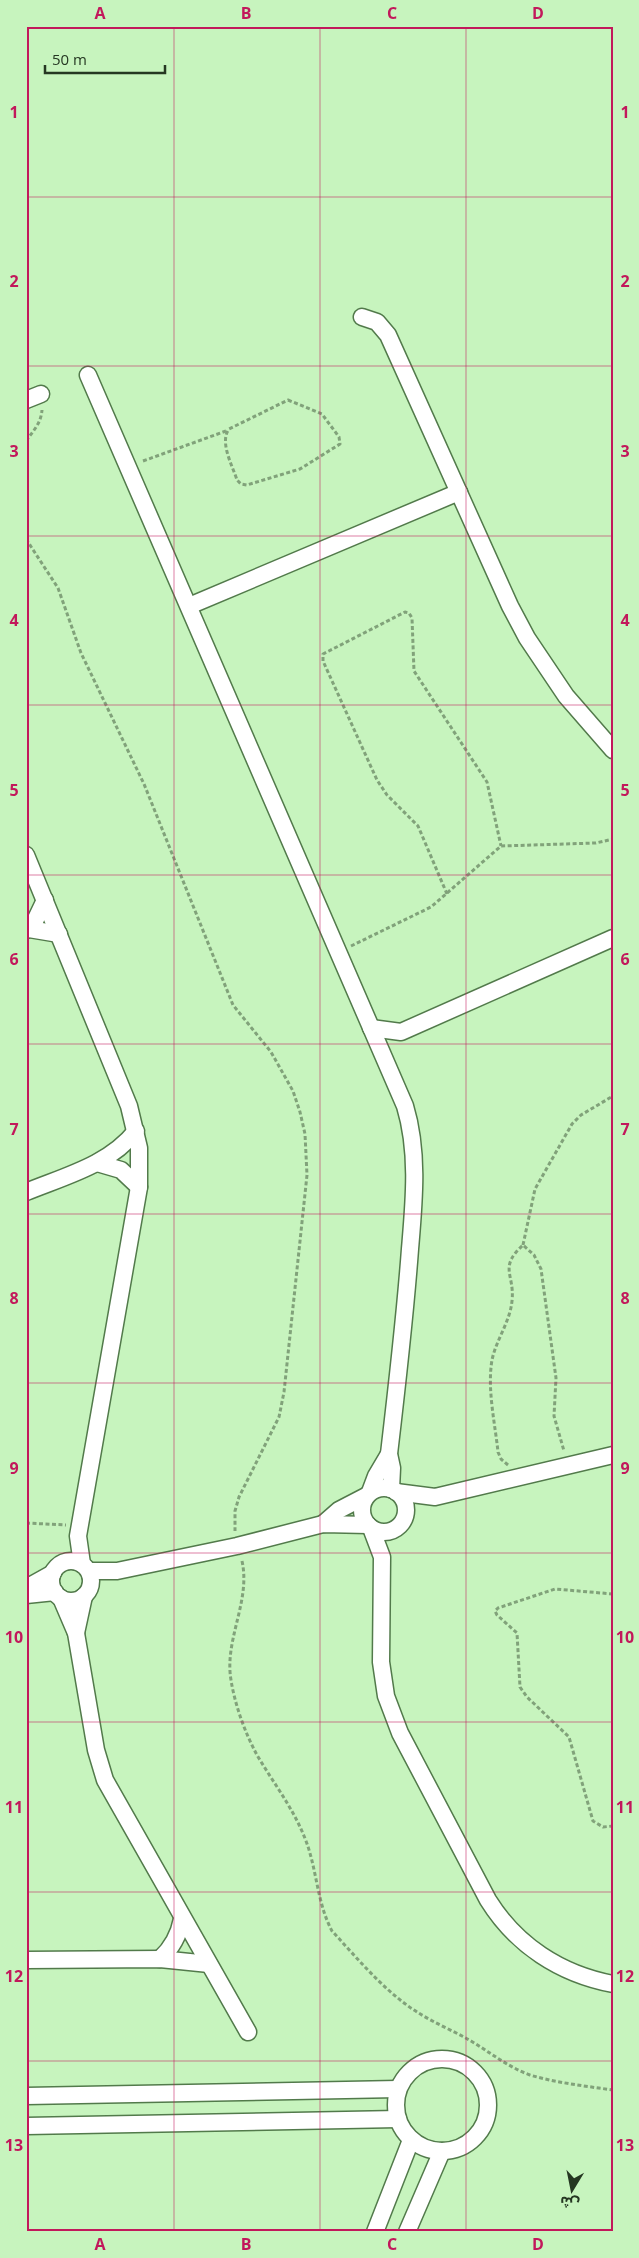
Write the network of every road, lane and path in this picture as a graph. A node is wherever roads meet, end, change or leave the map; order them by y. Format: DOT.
graph roads {
  1 [pos="362,316"];
  2 [pos="88,375"];
  3 [pos="34,397"];
  4 [pos="228,430"];
  5 [pos="26,441"];
  6 [pos="128,467"];
  7 [pos="459,492"];
  8 [pos="26,539"];
  9 [pos="189,606"];
  10 [pos="613,750"];
  11 [pos="613,840"];
  12 [pos="501,846"];
  13 [pos="26,855"];
  14 [pos="447,894"];
  15 [pos="45,900"];
  16 [pos="28,930"];
  17 [pos="59,934"];
  18 [pos="613,938"];
  19 [pos="338,952"];
  20 [pos="371,1028"];
  21 [pos="401,1032"];
  22 [pos="385,1060"];
  23 [pos="613,1096"];
  24 [pos="136,1131"];
  25 [pos="97,1163"];
  26 [pos="139,1187"];
  27 [pos="26,1192"];
  28 [pos="523,1245"];
  29 [pos="389,1454"];
  30 [pos="613,1455"];
  31 [pos="569,1466"];
  32 [pos="515,1478"];
  33 [pos="394,1490"];
  34 [pos="368,1494"];
  35 [pos="435,1498"];
  36 [pos="26,1523"];
  37 [pos="323,1524"];
  38 [pos="399,1526"];
  39 [pos="370,1527"];
  40 [pos="79,1531"];
  41 [pos="237,1546"];
  42 [pos="382,1557"];
  43 [pos="85,1568"];
  44 [pos="57,1569"];
  45 [pos="117,1571"];
  46 [pos="26,1588"];
  47 [pos="87,1592"];
  48 [pos="613,1594"];
  49 [pos="26,1595"];
  50 [pos="58,1595"];
  51 [pos="76,1634"];
  52 [pos="613,1826"];
  53 [pos="182,1919"];
  54 [pos="160,1959"];
  55 [pos="26,1960"];
  56 [pos="209,1964"];
  57 [pos="613,1984"];
  58 [pos="248,2032"];
  59 [pos="398,2089"];
  60 [pos="613,2090"];
  61 [pos="26,2096"];
  62 [pos="398,2119"];
  63 [pos="26,2126"];
  64 [pos="411,2140"];
  65 [pos="442,2151"];
  66 [pos="375,2232"];
  67 [pos="407,2232"];
  1 -- 7 [label="street"];
  2 -- 6 [label="street"];
  3 -- 5 [label="path"];
  4 -- 4 [label="path"];
  4 -- 6 [label="path"];
  6 -- 9 [label="street"];
  7 -- 9 [label="street"];
  7 -- 10 [label="street"];
  8 -- 41 [label="path"];
  9 -- 19 [label="street"];
  11 -- 12 [label="path"];
  12 -- 14 [label="path"];
  12 -- 14 [label="path"];
  13 -- 15 [label="street"];
  14 -- 19 [label="path"];
  15 -- 16 [label="street"];
  15 -- 17 [label="street"];
  16 -- 17 [label="street"];
  17 -- 24 [label="street"];
  18 -- 21 [label="street"];
  19 -- 20 [label="street"];
  20 -- 21 [label="street"];
  20 -- 22 [label="street"];
  21 -- 22 [label="street"];
  22 -- 29 [label="street"];
  23 -- 28 [label="path"];
  24 -- 25 [label="street"];
  24 -- 26 [label="street"];
  25 -- 26 [label="street"];
  25 -- 27 [label="street"];
  26 -- 40 [label="street"];
  28 -- 31 [label="path"];
  28 -- 32 [label="path"];
  29 -- 33 [label="street"];
  29 -- 34 [label="street"];
  30 -- 31 [label="street"];
  31 -- 32 [label="street"];
  32 -- 35 [label="street"];
  33 -- 34 [label="street"];
  33 -- 35 [label="street"];
  33 -- 38 [label="street"];
  34 -- 37 [label="street"];
  34 -- 39 [label="street"];
  35 -- 38 [label="street"];
  36 -- 40 [label="path"];
  37 -- 39 [label="street"];
  37 -- 41 [label="street"];
  38 -- 39 [label="street"];
  38 -- 42 [label="street"];
  39 -- 42 [label="street"];
  40 -- 43 [label="street"];
  40 -- 44 [label="street"];
  41 -- 45 [label="street"];
  41 -- 60 [label="path"];
  42 -- 57 [label="street"];
  43 -- 44 [label="street"];
  43 -- 45 [label="street"];
  43 -- 47 [label="street"];
  44 -- 46 [label="street"];
  44 -- 50 [label="street"];
  45 -- 47 [label="street"];
  47 -- 50 [label="street"];
  47 -- 51 [label="street"];
  48 -- 52 [label="path"];
  49 -- 50 [label="street"];
  50 -- 51 [label="street"];
  51 -- 53 [label="street"];
  53 -- 54 [label="street"];
  53 -- 56 [label="street"];
  54 -- 55 [label="street"];
  54 -- 56 [label="street"];
  56 -- 58 [label="street"];
  59 -- 61 [label="street"];
  59 -- 62 [label="street"];
  59 -- 65 [label="street"];
  62 -- 63 [label="street"];
  62 -- 64 [label="street"];
  64 -- 65 [label="street"];
  64 -- 66 [label="street"];
  65 -- 67 [label="street"];
}
